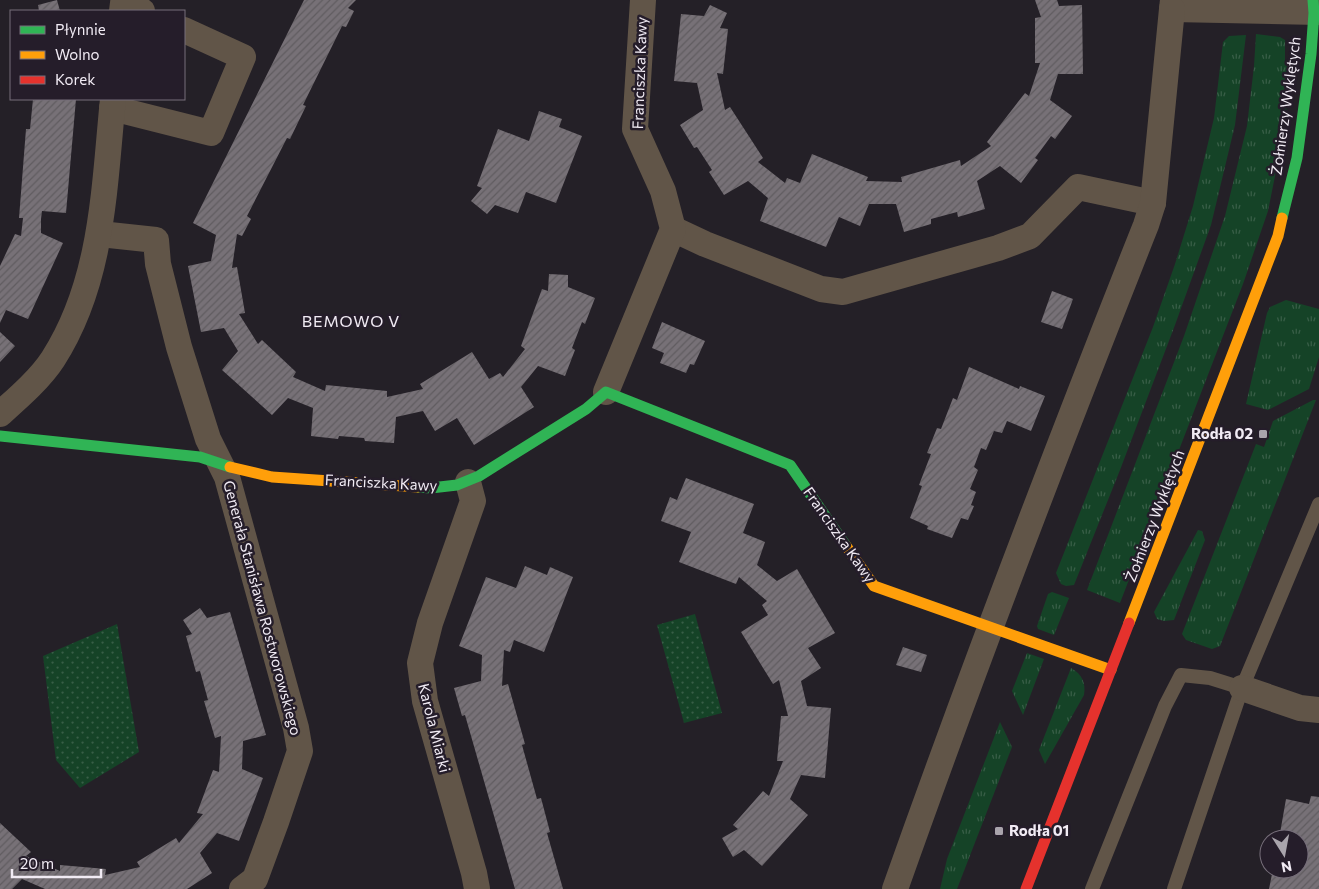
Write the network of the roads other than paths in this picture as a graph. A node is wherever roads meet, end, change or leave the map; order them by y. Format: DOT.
graph roads {
  1 [pos="642,0"];
  2 [pos="1172,5"];
  3 [pos="1316,8"];
  4 [pos="122,10"];
  5 [pos="140,10"];
  6 [pos="185,30"];
  7 [pos="113,104"];
  8 [pos="1153,203"];
  9 [pos="673,229"];
  10 [pos="100,234"];
  11 [pos="606,392"];
  12 [pos="0,414"];
  13 [pos="0,436"];
  14 [pos="221,464"];
  15 [pos="468,482"];
  16 [pos="1319,504"];
  17 [pos="992,627"];
  18 [pos="1111,670"];
  19 [pos="1242,688"];
  20 [pos="1319,710"];
  21 [pos="242,889"];
  22 [pos="477,889"];
  23 [pos="896,889"];
  24 [pos="1026,889"];
  25 [pos="1092,889"];
  26 [pos="1174,889"];
  1 -- 9 [label="street, Franciszka Kawy"];
  2 -- 3 [label="street"];
  2 -- 8 [label="street"];
  3 -- 18 [label="street, Żołnierzy Wyklętych"];
  4 -- 5 [label="street"];
  6 -- 7 [label="street"];
  7 -- 10 [label="street"];
  8 -- 9 [label="street"];
  8 -- 17 [label="street"];
  9 -- 11 [label="street, Franciszka Kawy"];
  10 -- 12 [label="street"];
  10 -- 14 [label="street"];
  11 -- 15 [label="street, Franciszka Kawy"];
  11 -- 17 [label="street, Franciszka Kawy"];
  13 -- 14 [label="street, Franciszka Kawy"];
  14 -- 15 [label="street, Franciszka Kawy"];
  14 -- 21 [label="street, Generała Stanisława Rostworowskiego"];
  15 -- 22 [label="street, Karola Miarki"];
  16 -- 19 [label="lane"];
  17 -- 18 [label="street, Franciszka Kawy"];
  17 -- 23 [label="street"];
  18 -- 24 [label="street, Żołnierzy Wyklętych"];
  19 -- 20 [label="street"];
  19 -- 25 [label="lane"];
  19 -- 26 [label="lane"];
}
